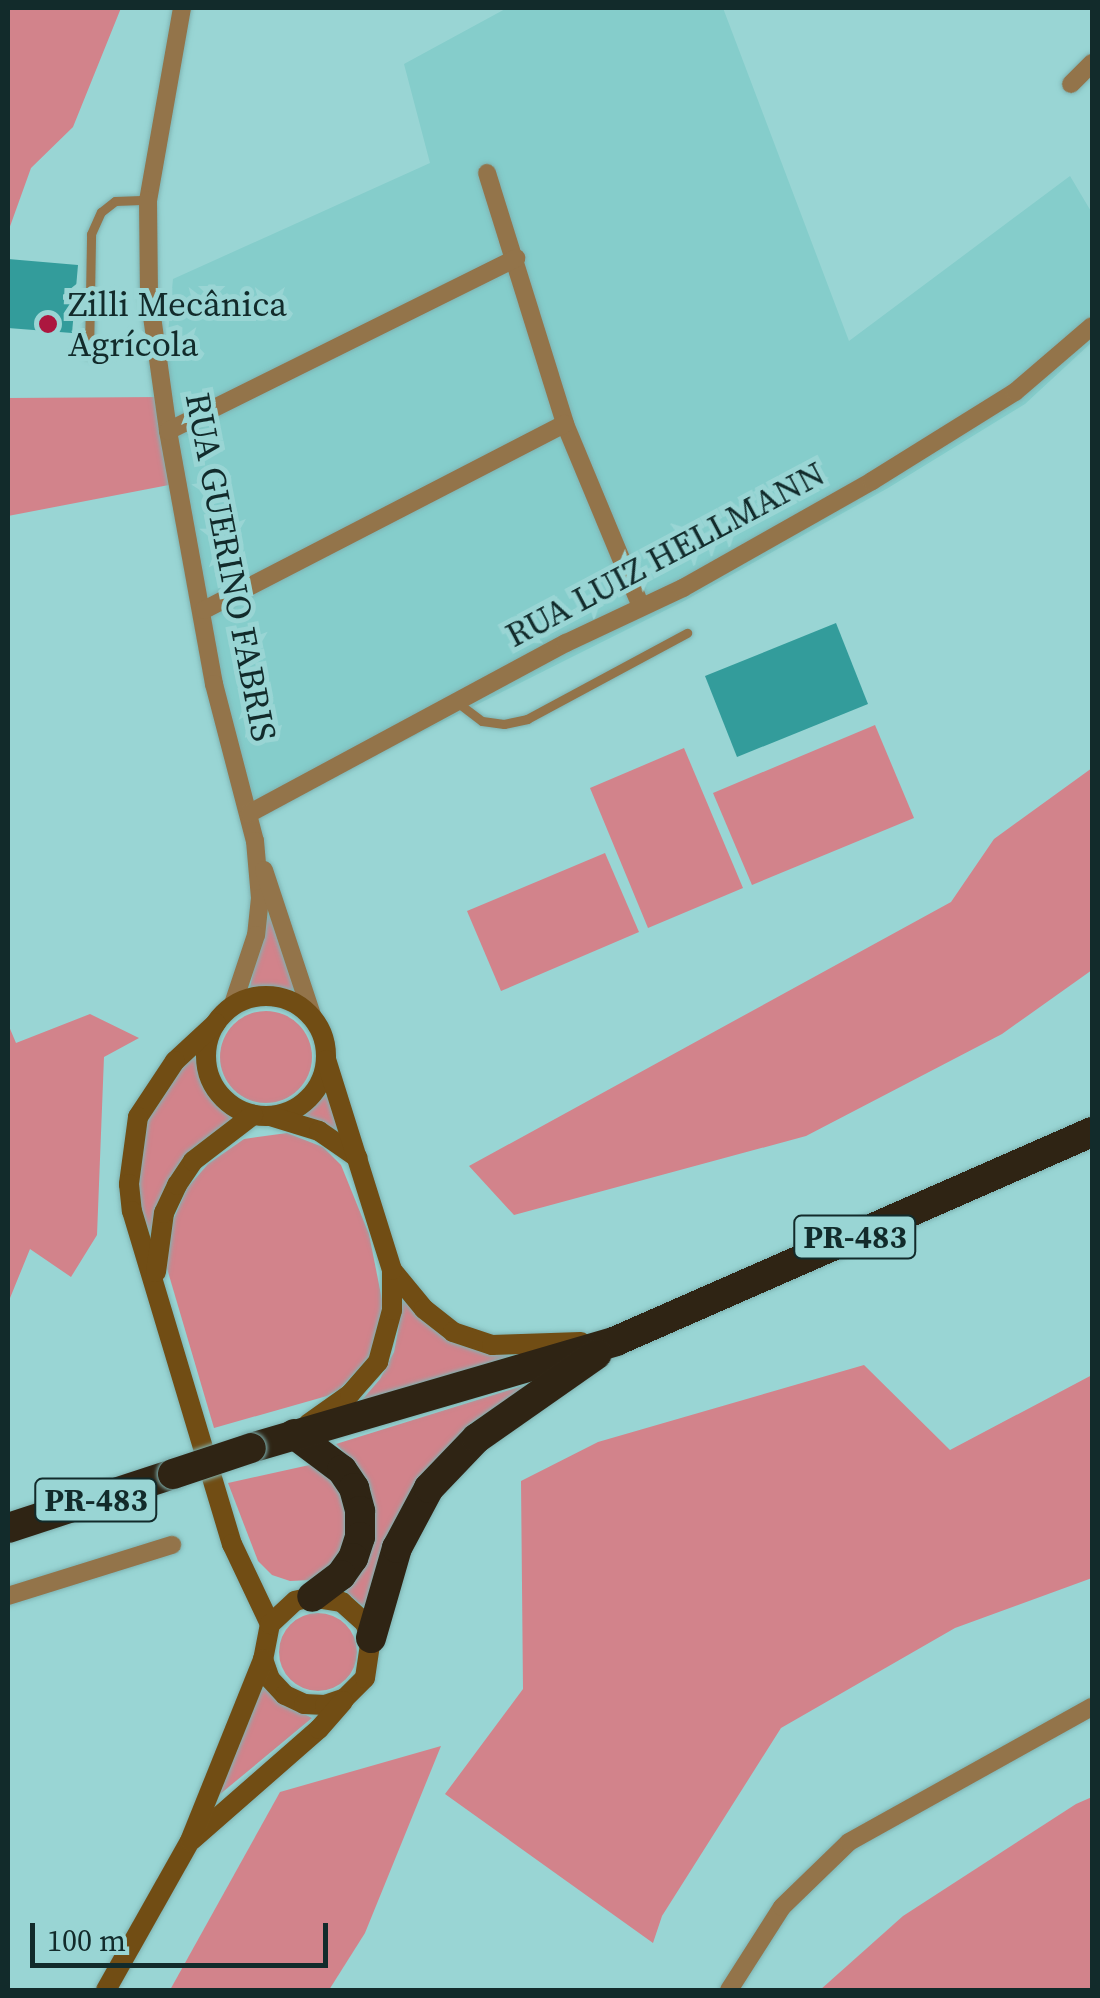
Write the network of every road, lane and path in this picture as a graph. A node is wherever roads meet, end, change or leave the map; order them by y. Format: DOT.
graph roads {
  1 [pos="182,8"];
  2 [pos="1092,63"];
  3 [pos="1071,84"];
  4 [pos="487,172"];
  5 [pos="148,200"];
  6 [pos="516,258"];
  7 [pos="1092,326"];
  8 [pos="89,354"];
  9 [pos="565,424"];
  10 [pos="168,431"];
  11 [pos="640,607"];
  12 [pos="204,610"];
  13 [pos="687,633"];
  14 [pos="456,702"];
  15 [pos="250,813"];
  16 [pos="254,842"];
  17 [pos="232,1007"];
  18 [pos="313,1018"];
  19 [pos="216,1023"];
  20 [pos="326,1060"];
  21 [pos="260,1115"];
  22 [pos="1092,1132"];
  23 [pos="358,1158"];
  24 [pos="392,1270"];
  25 [pos="156,1279"];
  26 [pos="616,1340"];
  27 [pos="294,1434"];
  28 [pos="13,1527"];
  29 [pos="172,1545"];
  30 [pos="8,1596"];
  31 [pos="312,1597"];
  32 [pos="270,1624"];
  33 [pos="370,1638"];
  34 [pos="263,1660"];
  35 [pos="345,1698"];
  36 [pos="1092,1707"];
  37 [pos="190,1841"];
  38 [pos="106,1990"];
  39 [pos="728,1990"];
  1 -- 5 [label="street, RUA GUERINO FABRIS"];
  2 -- 3 [label="street"];
  4 -- 6 [label="street"];
  5 -- 8 [label="lane"];
  5 -- 10 [label="street, RUA GUERINO FABRIS"];
  6 -- 9 [label="street"];
  6 -- 10 [label="street"];
  7 -- 11 [label="street, RUA LUIZ HELLMANN"];
  9 -- 11 [label="street"];
  9 -- 12 [label="street"];
  10 -- 12 [label="street, RUA GUERINO FABRIS"];
  11 -- 14 [label="street, RUA LUIZ HELLMANN"];
  12 -- 15 [label="street, RUA GUERINO FABRIS"];
  13 -- 14 [label="lane"];
  14 -- 15 [label="street, RUA LUIZ HELLMANN"];
  15 -- 16 [label="street, RUA GUERINO FABRIS"];
  16 -- 17 [label="street"];
  16 -- 18 [label="street"];
  17 -- 18 [label="street"];
  17 -- 19 [label="street"];
  18 -- 20 [label="street"];
  19 -- 21 [label="street"];
  19 -- 25 [label="street"];
  20 -- 21 [label="street"];
  20 -- 23 [label="street"];
  21 -- 23 [label="street"];
  21 -- 25 [label="street"];
  22 -- 26 [label="highway, PR-483"];
  23 -- 24 [label="street"];
  24 -- 26 [label="street"];
  24 -- 27 [label="street"];
  25 -- 32 [label="street"];
  26 -- 27 [label="highway, PR-483"];
  26 -- 33 [label="highway"];
  27 -- 28 [label="highway, PR-483, bridge"];
  27 -- 31 [label="highway"];
  29 -- 30 [label="street"];
  31 -- 32 [label="street"];
  31 -- 33 [label="street"];
  32 -- 34 [label="street"];
  33 -- 35 [label="street"];
  34 -- 35 [label="street"];
  34 -- 37 [label="street"];
  35 -- 37 [label="street"];
  36 -- 39 [label="street"];
  37 -- 38 [label="street"];
}
